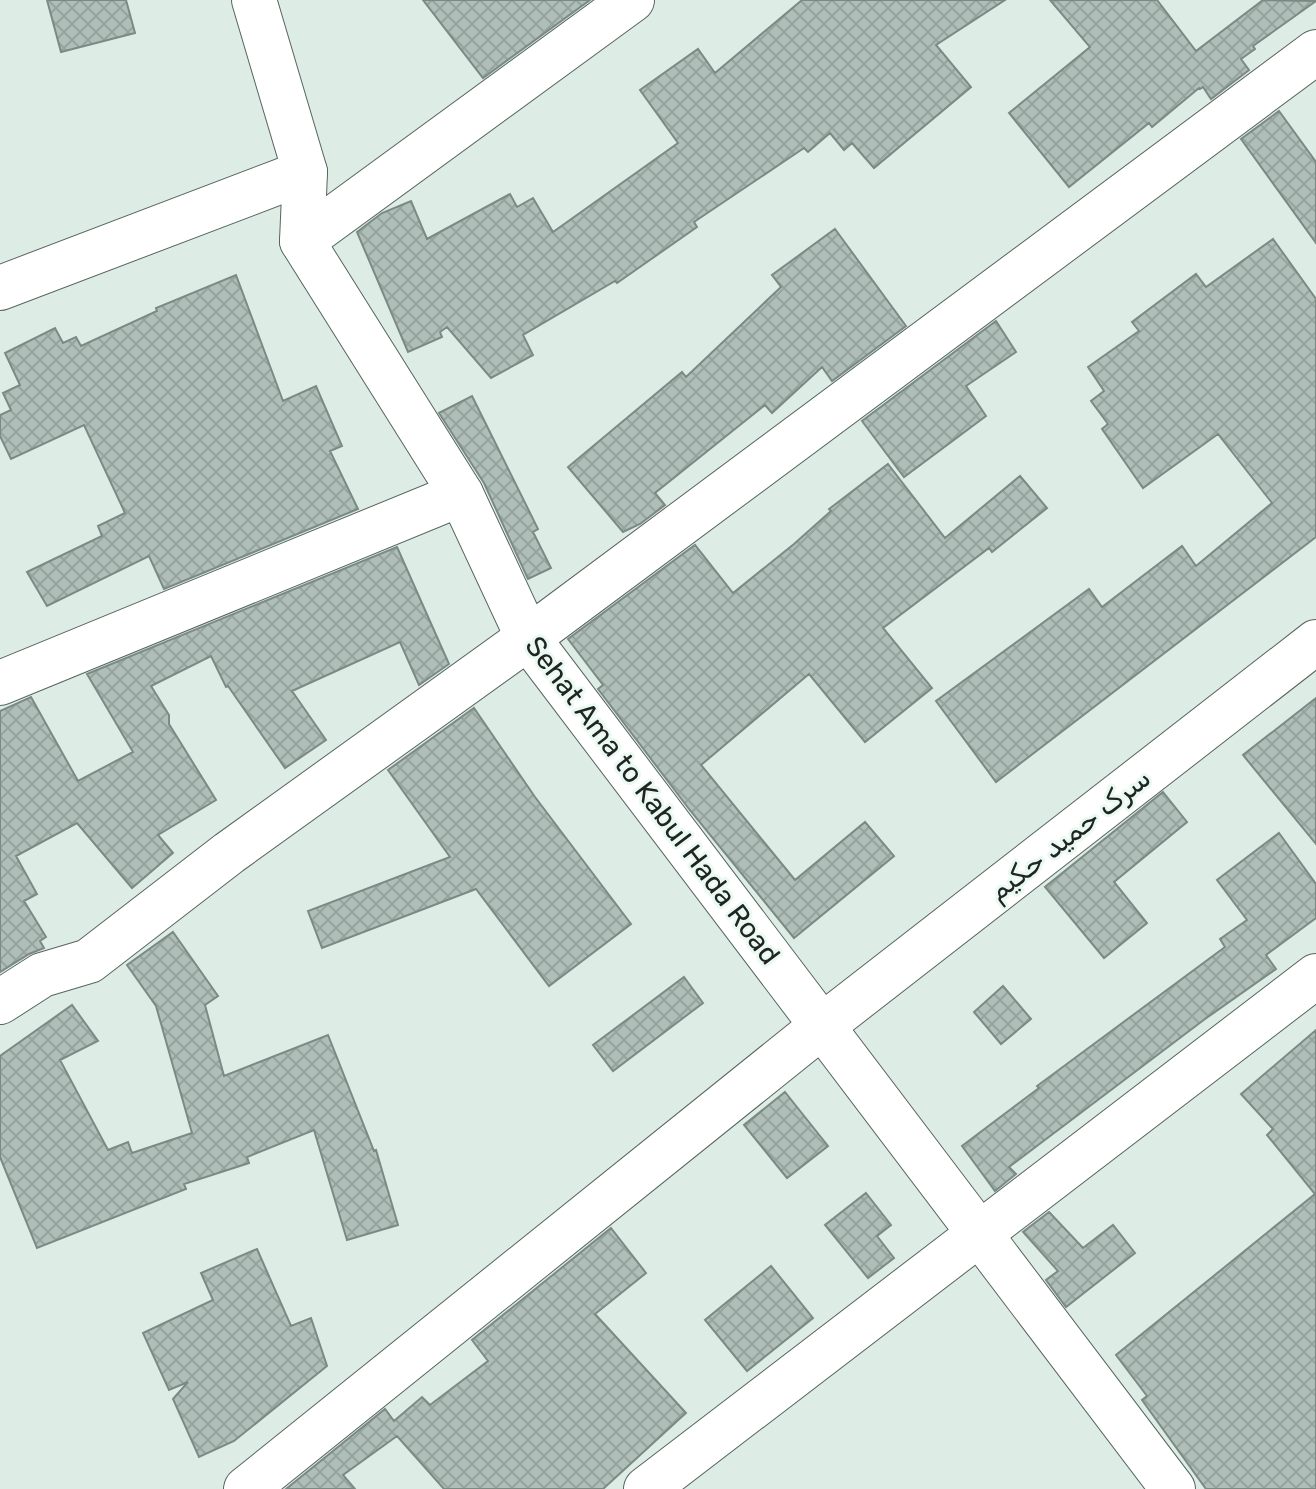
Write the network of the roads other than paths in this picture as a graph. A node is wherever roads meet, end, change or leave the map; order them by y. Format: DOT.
graph roads {
  1 [pos="254,0"];
  2 [pos="632,0"];
  3 [pos="1316,52"];
  4 [pos="305,172"];
  5 [pos="302,241"];
  6 [pos="0,288"];
  7 [pos="461,494"];
  8 [pos="528,638"];
  9 [pos="1316,642"];
  10 [pos="0,683"];
  11 [pos="1316,976"];
  12 [pos="0,1002"];
  13 [pos="822,1026"];
  14 [pos="979,1232"];
  15 [pos="246,1489"];
  16 [pos="646,1489"];
  17 [pos="1173,1489"];
  1 -- 4 [label="street"];
  2 -- 5 [label="street"];
  3 -- 8 [label="street"];
  4 -- 5 [label="street"];
  4 -- 6 [label="street"];
  5 -- 7 [label="street, Sehat Ama to Kabul Hada Road"];
  7 -- 8 [label="street, Sehat Ama to Kabul Hada Road"];
  7 -- 10 [label="street"];
  8 -- 12 [label="street"];
  8 -- 13 [label="street, Sehat Ama to Kabul Hada Road"];
  9 -- 13 [label="street, سرک حمید حکیم"];
  11 -- 14 [label="street"];
  13 -- 14 [label="street, Sehat Ama to Kabul Hada Road"];
  13 -- 15 [label="street, سرک حمید حکیم"];
  14 -- 16 [label="street"];
  14 -- 17 [label="street, Sehat Ama to Kabul Hada Road"];
}
